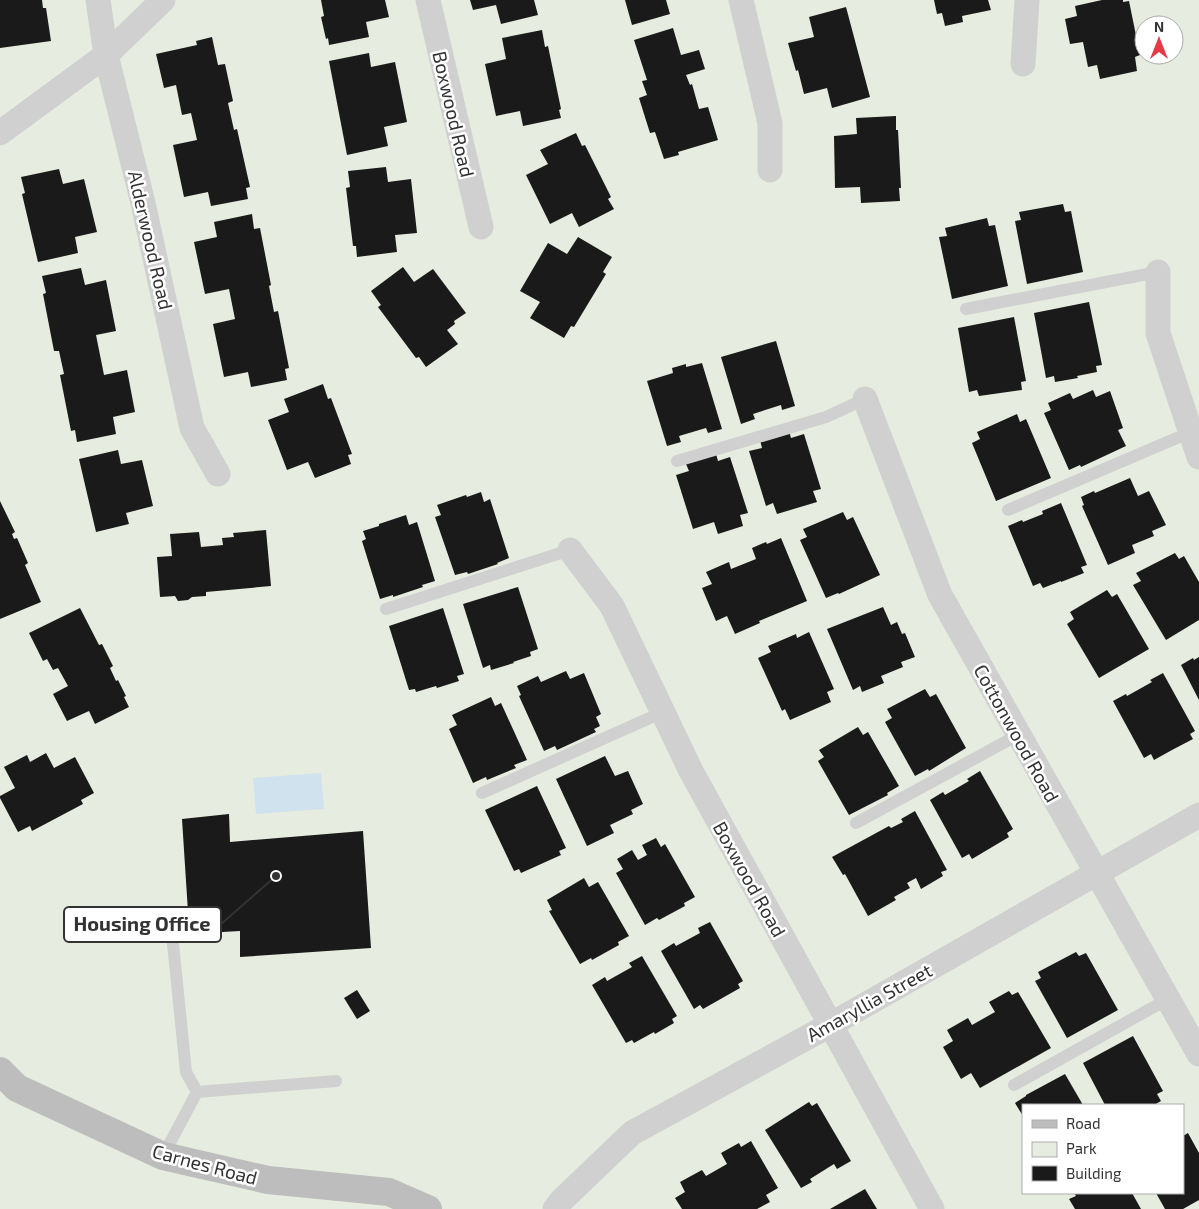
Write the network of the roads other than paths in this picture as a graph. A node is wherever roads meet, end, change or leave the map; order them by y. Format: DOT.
graph roads {
  1 [pos="98,0"];
  2 [pos="163,0"];
  3 [pos="428,0"];
  4 [pos="741,0"];
  5 [pos="1027,0"];
  6 [pos="106,55"];
  7 [pos="1023,64"];
  8 [pos="0,133"];
  9 [pos="770,170"];
  10 [pos="480,227"];
  11 [pos="1158,272"];
  12 [pos="966,308"];
  13 [pos="864,399"];
  14 [pos="1191,432"];
  15 [pos="1199,457"];
  16 [pos="677,461"];
  17 [pos="218,474"];
  18 [pos="1008,510"];
  19 [pos="570,550"];
  20 [pos="386,609"];
  21 [pos="663,712"];
  22 [pos="1018,735"];
  23 [pos="482,793"];
  24 [pos="1199,815"];
  25 [pos="856,823"];
  26 [pos="1097,874"];
  27 [pos="172,934"];
  28 [pos="1168,999"];
  29 [pos="830,1025"];
  30 [pos="1199,1054"];
  31 [pos="0,1071"];
  32 [pos="336,1081"];
  33 [pos="1014,1086"];
  34 [pos="197,1092"];
  35 [pos="163,1156"];
  36 [pos="428,1209"];
  37 [pos="555,1209"];
  38 [pos="932,1209"];
  1 -- 6 [label="street, Alderwood Road"];
  2 -- 6 [label="street"];
  3 -- 10 [label="street, Boxwood Road"];
  4 -- 9 [label="street"];
  5 -- 7 [label="street"];
  6 -- 8 [label="street"];
  6 -- 17 [label="street, Alderwood Road"];
  11 -- 12 [label="lane"];
  11 -- 14 [label="street"];
  13 -- 16 [label="lane"];
  13 -- 22 [label="street, Cottonwood Road"];
  14 -- 15 [label="street"];
  14 -- 18 [label="lane"];
  19 -- 20 [label="lane"];
  19 -- 21 [label="street, Boxwood Road"];
  21 -- 23 [label="lane"];
  21 -- 29 [label="street, Boxwood Road"];
  22 -- 25 [label="lane"];
  22 -- 26 [label="street, Cottonwood Road"];
  24 -- 26 [label="street, Amaryllia Street"];
  26 -- 28 [label="street, Cottonwood Road"];
  26 -- 29 [label="street, Amaryllia Street"];
  27 -- 34 [label="lane"];
  28 -- 30 [label="street, Cottonwood Road"];
  28 -- 33 [label="lane"];
  29 -- 37 [label="street, Amaryllia Street"];
  29 -- 38 [label="street, Boxwood Road"];
  31 -- 35 [label="street, Carnes Road"];
  32 -- 34 [label="lane"];
  34 -- 35 [label="lane"];
  35 -- 36 [label="street, Carnes Road"];
}
